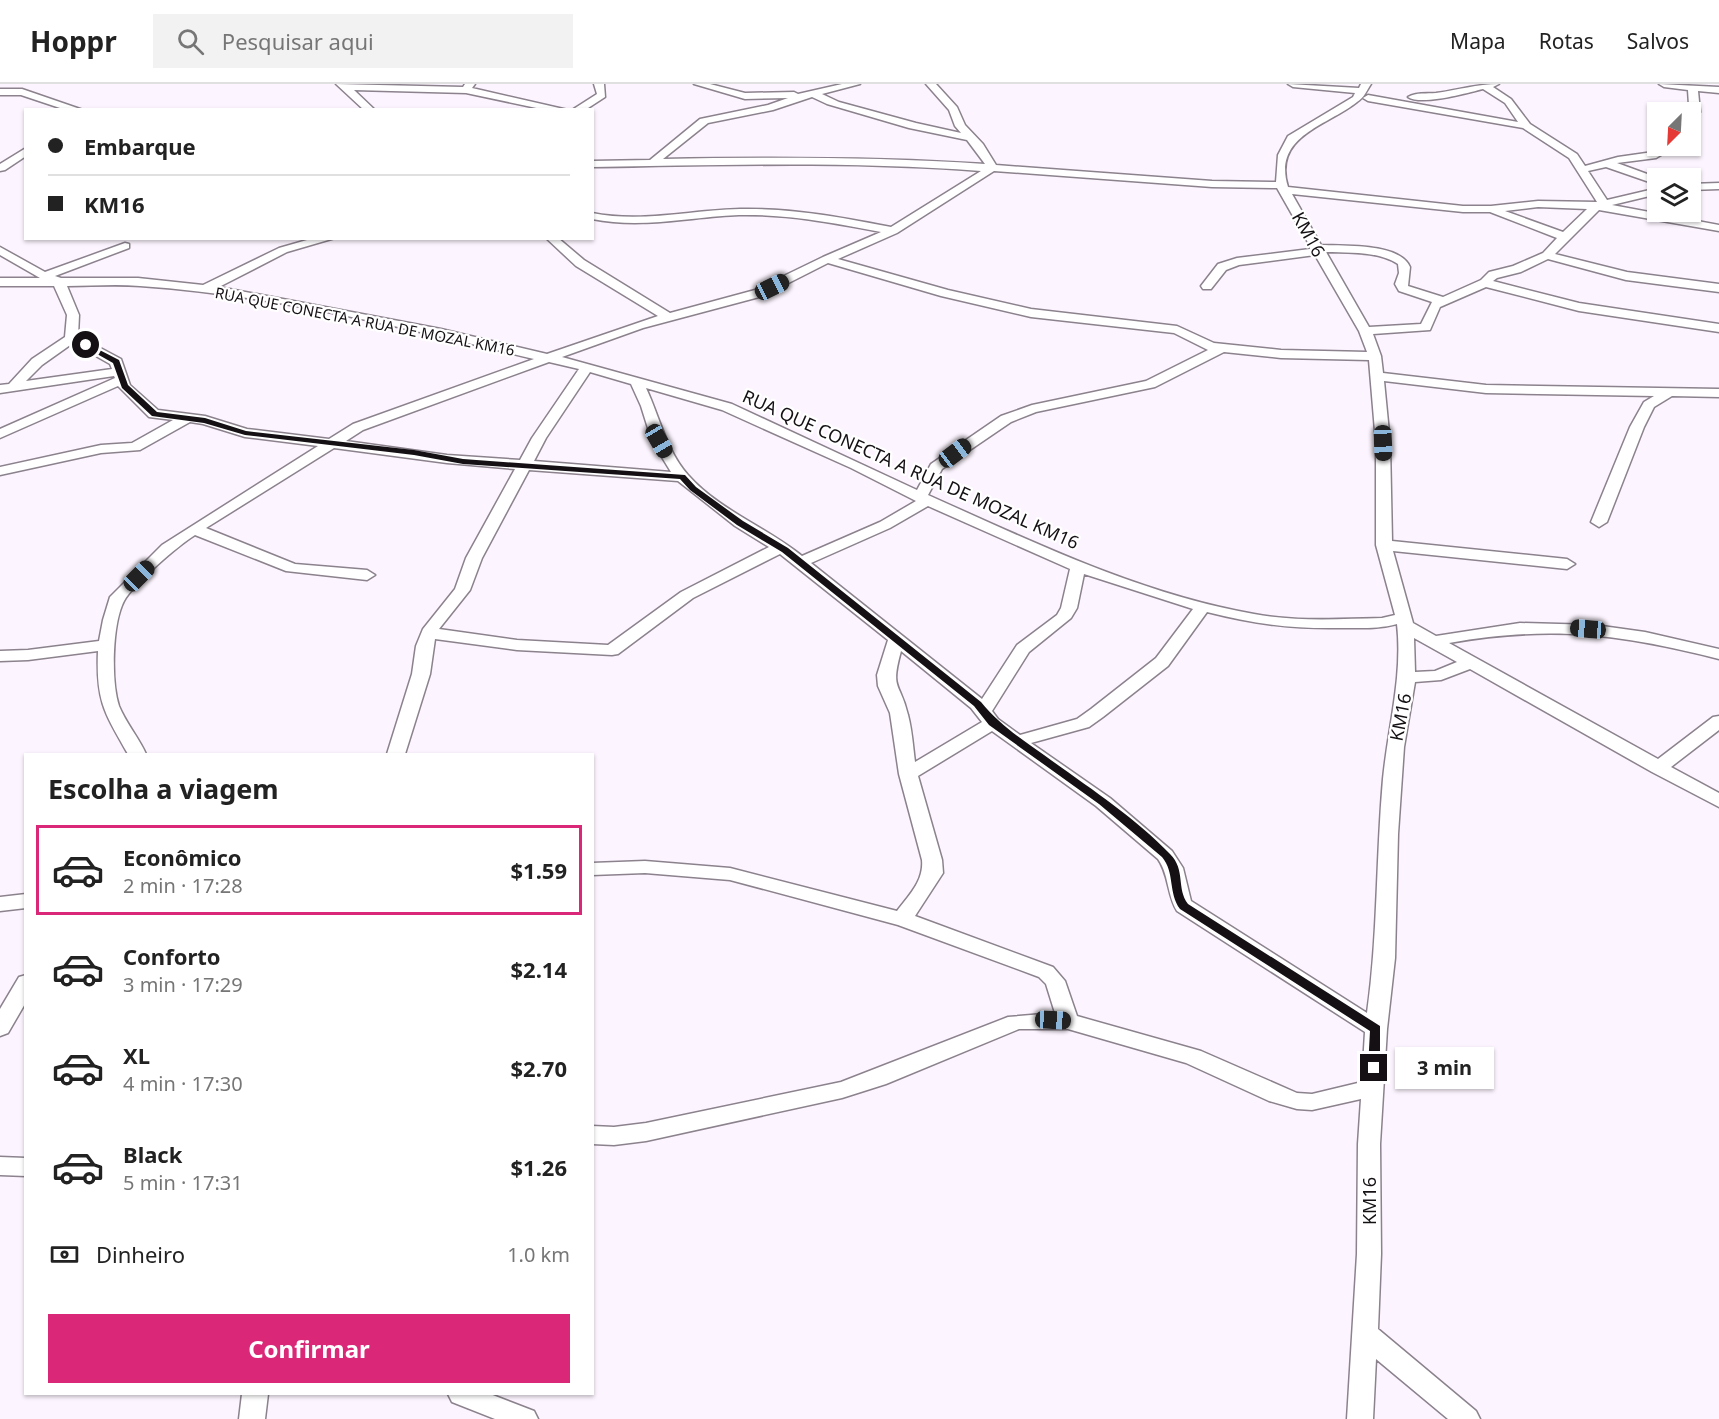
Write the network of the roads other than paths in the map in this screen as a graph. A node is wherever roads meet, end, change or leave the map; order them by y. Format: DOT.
graph roads {
  1 [pos="599,84"];
  2 [pos="699,84"];
  3 [pos="855,84"];
  4 [pos="931,84"];
  5 [pos="1293,84"];
  6 [pos="1664,84"];
  7 [pos="343,85"];
  8 [pos="1491,85"];
  9 [pos="37,87"];
  10 [pos="468,87"];
  11 [pos="1693,88"];
  12 [pos="1719,90"];
  13 [pos="0,92"];
  14 [pos="22,92"];
  15 [pos="1364,92"];
  16 [pos="814,94"];
  17 [pos="802,96"];
  18 [pos="1694,102"];
  19 [pos="72,108"];
  20 [pos="368,108"];
  21 [pos="555,108"];
  22 [pos="580,108"];
  23 [pos="1526,126"];
  24 [pos="969,137"];
  25 [pos="24,152"];
  26 [pos="1650,156"];
  27 [pos="652,163"];
  28 [pos="1606,163"];
  29 [pos="594,164"];
  30 [pos="1,168"];
  31 [pos="992,168"];
  32 [pos="1581,170"];
  33 [pos="1647,178"];
  34 [pos="1719,186"];
  35 [pos="1701,187"];
  36 [pos="1282,188"];
  37 [pos="1647,194"];
  38 [pos="1600,205"];
  39 [pos="1491,209"];
  40 [pos="594,216"];
  41 [pos="1719,228"];
  42 [pos="893,231"];
  43 [pos="1565,237"];
  44 [pos="323,240"];
  45 [pos="552,240"];
  46 [pos="125,246"];
  47 [pos="0,250"];
  48 [pos="1316,250"];
  49 [pos="1547,255"];
  50 [pos="827,259"];
  51 [pos="44,276"];
  52 [pos="57,281"];
  53 [pos="0,282"];
  54 [pos="1485,283"];
  55 [pos="1207,286"];
  56 [pos="1719,288"];
  57 [pos="205,289"];
  58 [pos="1442,302"];
  59 [pos="667,316"];
  60 [pos="1719,327"];
  61 [pos="1365,331"];
  62 [pos="72,338"];
  63 [pos="575,348"];
  64 [pos="1222,348"];
  65 [pos="1375,356"];
  66 [pos="549,358"];
  67 [pos="583,366"];
  68 [pos="120,375"];
  69 [pos="1377,376"];
  70 [pos="637,382"];
  71 [pos="14,386"];
  72 [pos="0,389"];
  73 [pos="1719,393"];
  74 [pos="1667,394"];
  75 [pos="186,419"];
  76 [pos="0,434"];
  77 [pos="330,443"];
  78 [pos="524,465"];
  79 [pos="0,471"];
  80 [pos="930,475"];
  81 [pos="682,477"];
  82 [pos="891,483"];
  83 [pos="923,498"];
  84 [pos="1599,522"];
  85 [pos="194,529"];
  86 [pos="1384,544"];
  87 [pos="780,547"];
  88 [pos="800,562"];
  89 [pos="1567,564"];
  90 [pos="1078,567"];
  91 [pos="367,575"];
  92 [pos="1202,608"];
  93 [pos="1405,622"];
  94 [pos="430,633"];
  95 [pos="896,640"];
  96 [pos="1434,641"];
  97 [pos="107,645"];
  98 [pos="1719,654"];
  99 [pos="0,656"];
  100 [pos="1472,661"];
  101 [pos="1407,676"];
  102 [pos="987,717"];
  103 [pos="1719,721"];
  104 [pos="1017,741"];
  105 [pos="136,753"];
  106 [pos="396,753"];
  107 [pos="1658,768"];
  108 [pos="908,774"];
  109 [pos="1719,801"];
  110 [pos="594,869"];
  111 [pos="24,901"];
  112 [pos="0,904"];
  113 [pos="902,919"];
  114 [pos="24,986"];
  115 [pos="1068,1021"];
  116 [pos="0,1029"];
  117 [pos="1376,1029"];
  118 [pos="1372,1088"];
  119 [pos="594,1134"];
  120 [pos="0,1166"];
  121 [pos="24,1167"];
  122 [pos="1365,1334"];
  123 [pos="255,1395"];
  124 [pos="463,1395"];
  125 [pos="252,1419"];
  126 [pos="525,1419"];
  127 [pos="1360,1419"];
  128 [pos="1467,1419"];
  1 -- 22 [label="street"];
  2 -- 17 [label="street"];
  3 -- 16 [label="street"];
  4 -- 24 [label="street"];
  5 -- 15 [label="street"];
  6 -- 11 [label="street"];
  7 -- 10 [label="street"];
  7 -- 20 [label="street"];
  8 -- 15 [label="street"];
  8 -- 23 [label="street"];
  9 -- 14 [label="street"];
  10 -- 21 [label="street"];
  11 -- 12 [label="street"];
  11 -- 18 [label="street"];
  13 -- 14 [label="street"];
  14 -- 19 [label="street"];
  15 -- 23 [label="street"];
  15 -- 36 [label="street"];
  16 -- 17 [label="street"];
  16 -- 24 [label="street"];
  17 -- 27 [label="street"];
  23 -- 32 [label="street"];
  24 -- 31 [label="street"];
  25 -- 30 [label="street"];
  26 -- 28 [label="street"];
  27 -- 29 [label="street"];
  27 -- 31 [label="street"];
  28 -- 32 [label="street"];
  28 -- 33 [label="street"];
  31 -- 36 [label="street"];
  31 -- 42 [label="street"];
  32 -- 38 [label="street"];
  34 -- 35 [label="street"];
  36 -- 39 [label="street"];
  36 -- 48 [label="street, KM16"];
  37 -- 38 [label="street"];
  38 -- 39 [label="street"];
  38 -- 41 [label="street"];
  38 -- 43 [label="street"];
  39 -- 43 [label="street"];
  40 -- 42 [label="street"];
  42 -- 50 [label="street"];
  43 -- 49 [label="street"];
  44 -- 57 [label="street"];
  45 -- 59 [label="street"];
  46 -- 51 [label="street"];
  47 -- 51 [label="street"];
  48 -- 55 [label="street"];
  48 -- 58 [label="street"];
  48 -- 61 [label="street, KM16"];
  49 -- 54 [label="street"];
  49 -- 56 [label="street"];
  50 -- 59 [label="street"];
  50 -- 64 [label="street"];
  51 -- 52 [label="street"];
  52 -- 53 [label="street, RUA QUE CONECTA A RUA DE MOZAL KM16"];
  52 -- 57 [label="street, RUA QUE CONECTA A RUA DE MOZAL KM16"];
  52 -- 62 [label="street"];
  54 -- 58 [label="street"];
  54 -- 60 [label="street"];
  57 -- 66 [label="street, RUA QUE CONECTA A RUA DE MOZAL KM16"];
  58 -- 61 [label="street"];
  59 -- 63 [label="street"];
  61 -- 65 [label="street, KM16"];
  62 -- 68 [label="street"];
  62 -- 71 [label="street"];
  63 -- 66 [label="street"];
  63 -- 67 [label="street"];
  64 -- 65 [label="street"];
  64 -- 80 [label="street"];
  65 -- 69 [label="street, KM16"];
  66 -- 67 [label="street, RUA QUE CONECTA A RUA DE MOZAL KM16"];
  66 -- 77 [label="street"];
  67 -- 70 [label="street, RUA QUE CONECTA A RUA DE MOZAL KM16"];
  67 -- 78 [label="street"];
  68 -- 71 [label="street"];
  68 -- 75 [label="street"];
  68 -- 76 [label="street"];
  69 -- 74 [label="street"];
  69 -- 86 [label="street, KM16"];
  70 -- 81 [label="street"];
  70 -- 82 [label="street, RUA QUE CONECTA A RUA DE MOZAL KM16"];
  71 -- 72 [label="street"];
  73 -- 74 [label="street"];
  74 -- 84 [label="street"];
  75 -- 77 [label="street"];
  75 -- 79 [label="street"];
  77 -- 78 [label="street"];
  77 -- 85 [label="street"];
  78 -- 81 [label="street"];
  78 -- 94 [label="street"];
  80 -- 82 [label="street"];
  80 -- 83 [label="street"];
  81 -- 87 [label="street"];
  82 -- 83 [label="street, RUA QUE CONECTA A RUA DE MOZAL KM16"];
  83 -- 88 [label="street"];
  83 -- 90 [label="street, RUA QUE CONECTA A RUA DE MOZAL KM16"];
  85 -- 91 [label="street"];
  85 -- 97 [label="street"];
  86 -- 89 [label="street"];
  86 -- 93 [label="street, KM16"];
  87 -- 88 [label="street"];
  87 -- 94 [label="street"];
  88 -- 95 [label="street"];
  90 -- 92 [label="street, RUA QUE CONECTA A RUA DE MOZAL KM16"];
  90 -- 102 [label="street"];
  92 -- 93 [label="street, RUA QUE CONECTA A RUA DE MOZAL KM16"];
  92 -- 104 [label="street"];
  93 -- 96 [label="street"];
  93 -- 101 [label="street, KM16"];
  94 -- 106 [label="street"];
  95 -- 102 [label="street"];
  95 -- 108 [label="street"];
  96 -- 98 [label="street"];
  96 -- 100 [label="street"];
  97 -- 99 [label="street"];
  97 -- 105 [label="street"];
  100 -- 101 [label="street"];
  100 -- 107 [label="street"];
  101 -- 117 [label="street, KM16"];
  102 -- 104 [label="street"];
  102 -- 108 [label="street"];
  103 -- 107 [label="street"];
  104 -- 117 [label="street"];
  107 -- 109 [label="street"];
  108 -- 113 [label="street"];
  110 -- 113 [label="street"];
  111 -- 112 [label="street"];
  113 -- 115 [label="street"];
  114 -- 116 [label="street"];
  115 -- 118 [label="street"];
  115 -- 119 [label="street"];
  117 -- 118 [label="street, KM16"];
  118 -- 122 [label="street, KM16"];
  120 -- 121 [label="street"];
  122 -- 127 [label="street, KM16"];
  122 -- 128 [label="street"];
  123 -- 125 [label="street"];
  124 -- 126 [label="street"];
}
